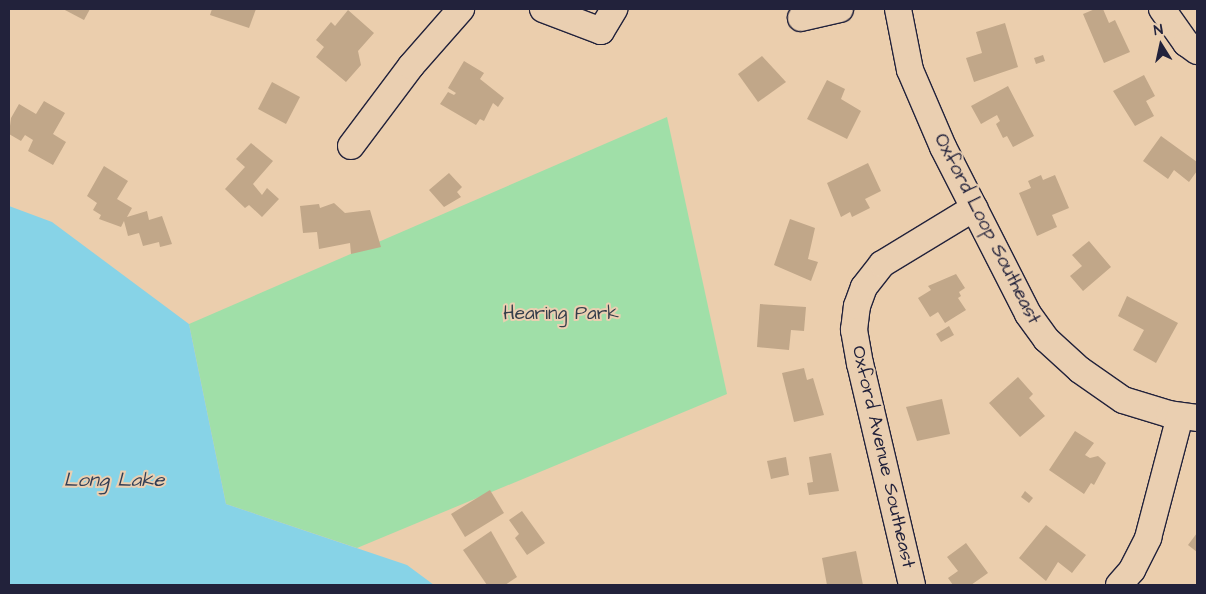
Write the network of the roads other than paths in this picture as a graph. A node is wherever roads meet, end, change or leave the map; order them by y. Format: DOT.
graph roads {
  1 [pos="461,9"];
  2 [pos="543,9"];
  3 [pos="614,9"];
  4 [pos="840,9"];
  5 [pos="898,9"];
  6 [pos="1162,9"];
  7 [pos="801,18"];
  8 [pos="1197,51"];
  9 [pos="351,146"];
  10 [pos="974,208"];
  11 [pos="1188,417"];
  12 [pos="912,585"];
  13 [pos="1119,585"];
  1 -- 9 [label="street"];
  2 -- 3 [label="street"];
  4 -- 7 [label="street"];
  5 -- 10 [label="street, Oxford Loop Southeast"];
  6 -- 8 [label="street"];
  10 -- 11 [label="street, Oxford Loop Southeast"];
  10 -- 12 [label="street, Oxford Avenue Southeast"];
  11 -- 13 [label="street"];
}
